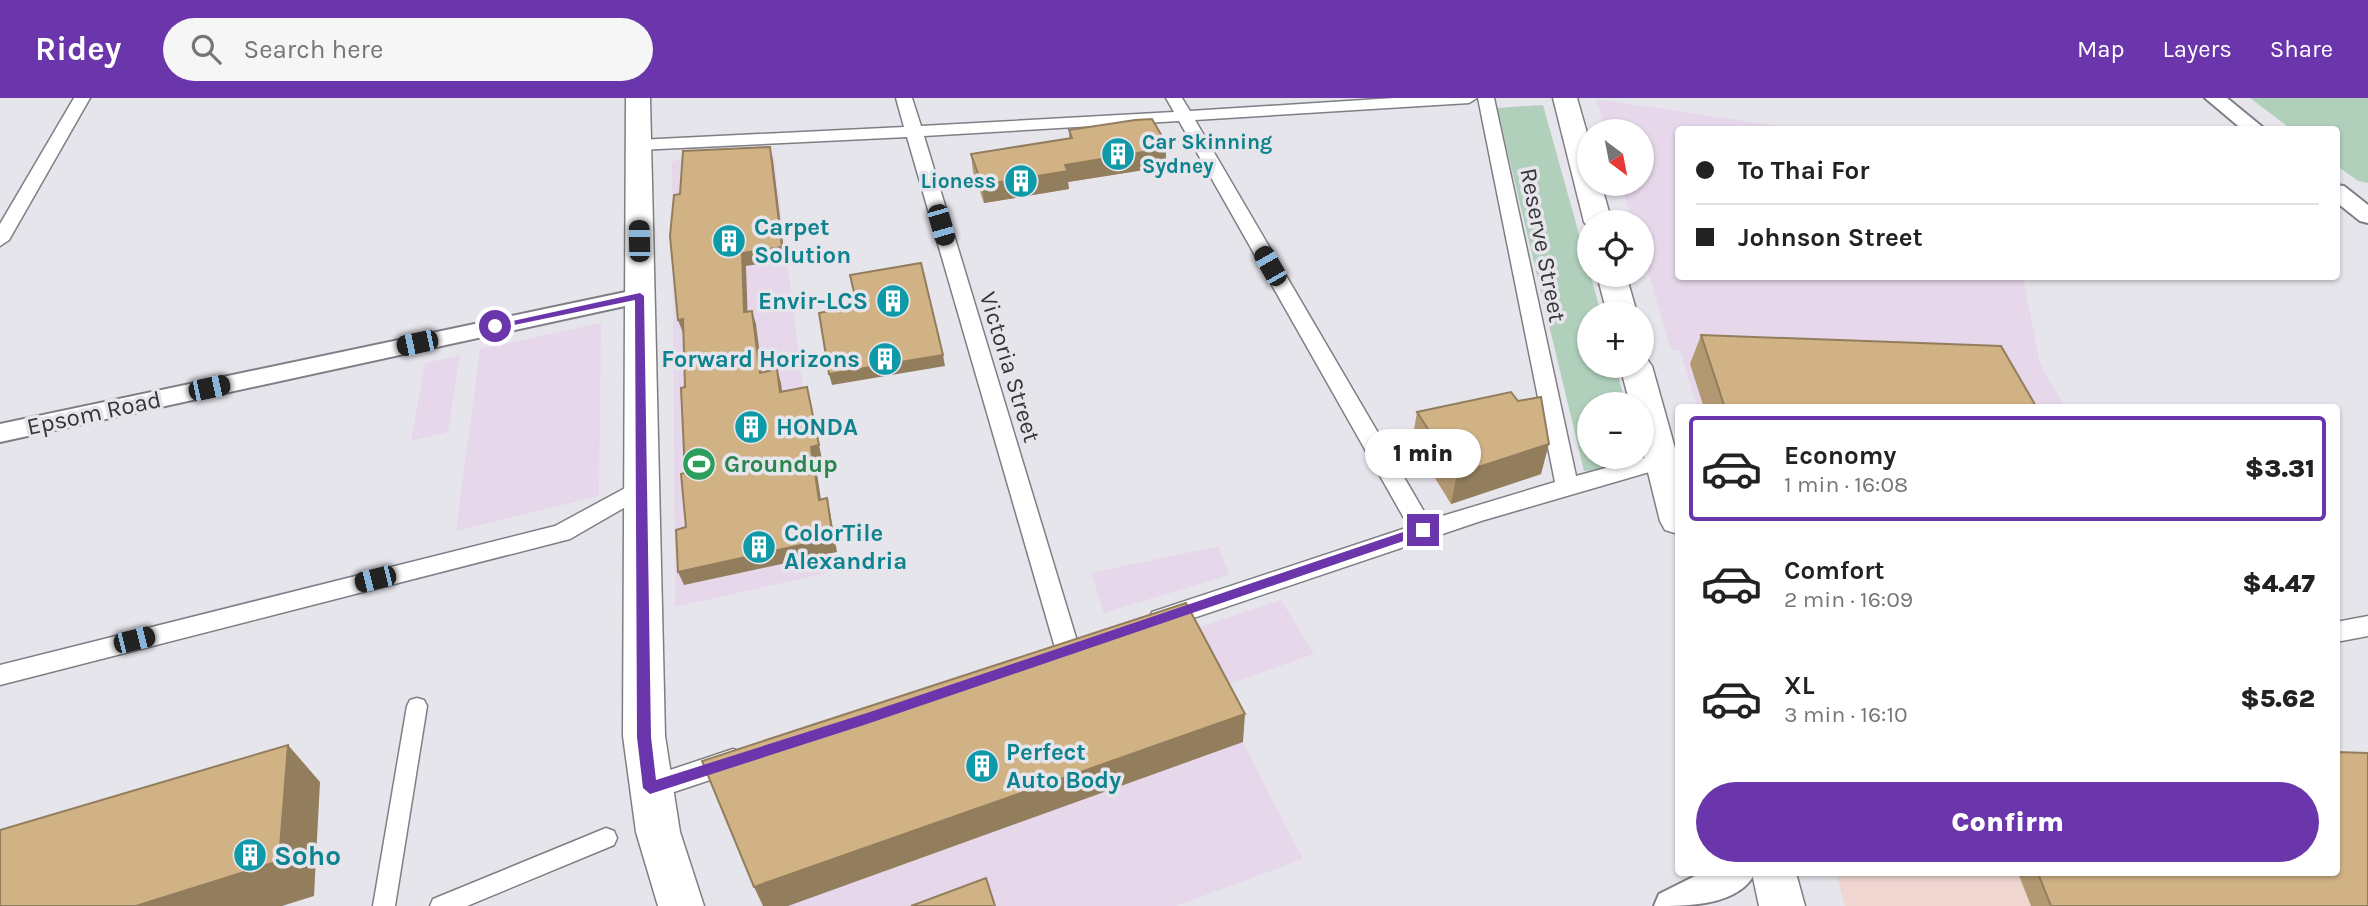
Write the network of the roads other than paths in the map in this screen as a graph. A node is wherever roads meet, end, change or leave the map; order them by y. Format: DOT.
graph roads {
  1 [pos="82,98"];
  2 [pos="638,98"];
  3 [pos="904,98"];
  4 [pos="1174,98"];
  5 [pos="1469,98"];
  6 [pos="1486,98"];
  7 [pos="1565,98"];
  8 [pos="2215,98"];
  9 [pos="1301,103"];
  10 [pos="1184,116"];
  11 [pos="2251,126"];
  12 [pos="912,131"];
  13 [pos="638,145"];
  14 [pos="2340,194"];
  15 [pos="1595,210"];
  16 [pos="2368,216"];
  17 [pos="0,240"];
  18 [pos="640,296"];
  19 [pos="1639,378"];
  20 [pos="0,433"];
  21 [pos="1662,461"];
  22 [pos="1567,485"];
  23 [pos="640,488"];
  24 [pos="1675,510"];
  25 [pos="1423,530"];
  26 [pos="1143,625"];
  27 [pos="2368,626"];
  28 [pos="2340,631"];
  29 [pos="1092,642"];
  30 [pos="1067,651"];
  31 [pos="1042,659"];
  32 [pos="0,674"];
  33 [pos="417,706"];
  34 [pos="749,756"];
  35 [pos="650,788"];
  36 [pos="606,838"];
  37 [pos="1731,876"];
  38 [pos="1775,876"];
  39 [pos="384,906"];
  40 [pos="440,906"];
  41 [pos="681,906"];
  42 [pos="1672,906"];
  43 [pos="1782,906"];
  1 -- 17 [label="street"];
  2 -- 13 [label="main road"];
  3 -- 12 [label="street, Victoria Street"];
  4 -- 10 [label="street"];
  5 -- 9 [label="street"];
  6 -- 22 [label="street, Reserve Street"];
  7 -- 15 [label="main road"];
  8 -- 11 [label="street"];
  9 -- 10 [label="street"];
  10 -- 12 [label="street"];
  10 -- 25 [label="street"];
  12 -- 13 [label="street"];
  12 -- 30 [label="street, Victoria Street"];
  13 -- 18 [label="main road"];
  14 -- 16 [label="street"];
  18 -- 20 [label="street, Epsom Road"];
  18 -- 23 [label="main road"];
  19 -- 21 [label="main road"];
  21 -- 22 [label="street"];
  21 -- 24 [label="main road"];
  22 -- 25 [label="street"];
  23 -- 32 [label="street"];
  23 -- 35 [label="main road"];
  25 -- 26 [label="street"];
  27 -- 28 [label="street"];
  29 -- 30 [label="street"];
  30 -- 31 [label="street"];
  33 -- 39 [label="street"];
  34 -- 35 [label="street"];
  35 -- 41 [label="main road"];
  36 -- 40 [label="street"];
  37 -- 42 [label="street"];
  38 -- 43 [label="main road"];
}
